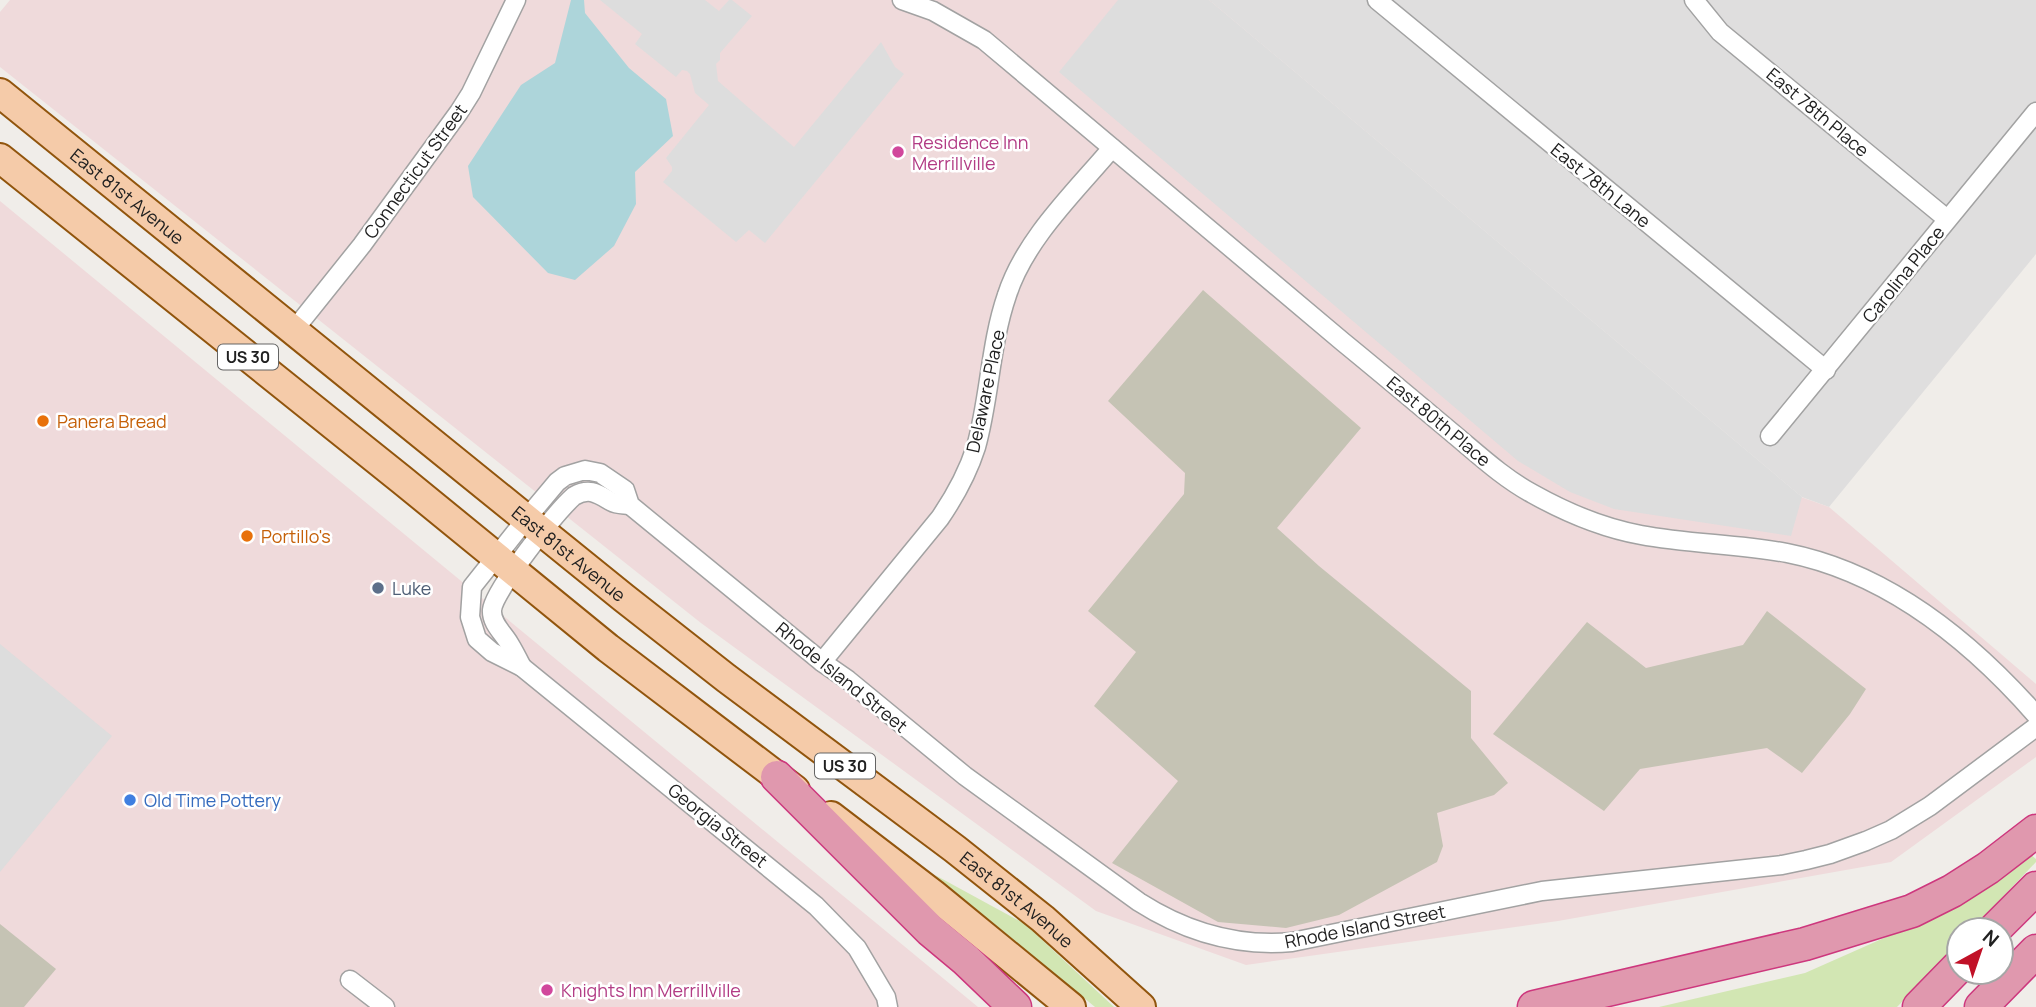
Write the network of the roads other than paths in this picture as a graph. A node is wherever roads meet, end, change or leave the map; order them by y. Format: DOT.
graph roads {
  1 [pos="516,0"];
  2 [pos="902,0"];
  3 [pos="1377,0"];
  4 [pos="1694,0"];
  5 [pos="0,93"];
  6 [pos="2036,112"];
  7 [pos="1112,148"];
  8 [pos="0,158"];
  9 [pos="1947,219"];
  10 [pos="294,330"];
  11 [pos="1826,370"];
  12 [pos="1770,436"];
  13 [pos="534,525"];
  14 [pos="505,563"];
  15 [pos="822,662"];
  16 [pos="522,667"];
  17 [pos="2036,715"];
  18 [pos="2036,727"];
  19 [pos="777,777"];
  20 [pos="2036,831"];
  21 [pos="2036,888"];
  22 [pos="2008,916"];
  23 [pos="2036,951"];
  24 [pos="966,960"];
  25 [pos="350,980"];
  26 [pos="1945,980"];
  27 [pos="385,1007"];
  28 [pos="888,1007"];
  29 [pos="1015,1007"];
  30 [pos="1034,1007"];
  31 [pos="1071,1007"];
  32 [pos="1141,1007"];
  33 [pos="1534,1007"];
  34 [pos="1919,1007"];
  35 [pos="1981,1007"];
  1 -- 10 [label="street, Connecticut Street"];
  2 -- 7 [label="street, East 80th Place"];
  3 -- 11 [label="street, East 78th Lane"];
  4 -- 9 [label="street, East 78th Place"];
  5 -- 10 [label="main road, East 81st Avenue / US 30"];
  6 -- 9 [label="street, Carolina Place"];
  7 -- 15 [label="street, Delaware Place"];
  7 -- 17 [label="street, East 80th Place"];
  8 -- 14 [label="main road, US 30"];
  9 -- 11 [label="street, Carolina Place"];
  10 -- 13 [label="main road, East 81st Avenue / US 30"];
  11 -- 12 [label="street, Carolina Place"];
  13 -- 14 [label="street, Rhode Island Street"];
  13 -- 15 [label="street, Rhode Island Street"];
  13 -- 32 [label="main road, East 81st Avenue / US 30"];
  14 -- 16 [label="street, Georgia Street"];
  14 -- 16 [label="street, Georgia Street"];
  14 -- 19 [label="main road, US 30"];
  15 -- 18 [label="street, Rhode Island Street"];
  16 -- 28 [label="street, Georgia Street"];
  19 -- 24 [label="highway"];
  19 -- 31 [label="main road, US 30"];
  20 -- 33 [label="highway"];
  21 -- 22 [label="highway"];
  23 -- 35 [label="highway"];
  24 -- 29 [label="highway"];
  24 -- 30 [label="highway"];
  25 -- 27 [label="street"];
  26 -- 34 [label="highway"];
}
